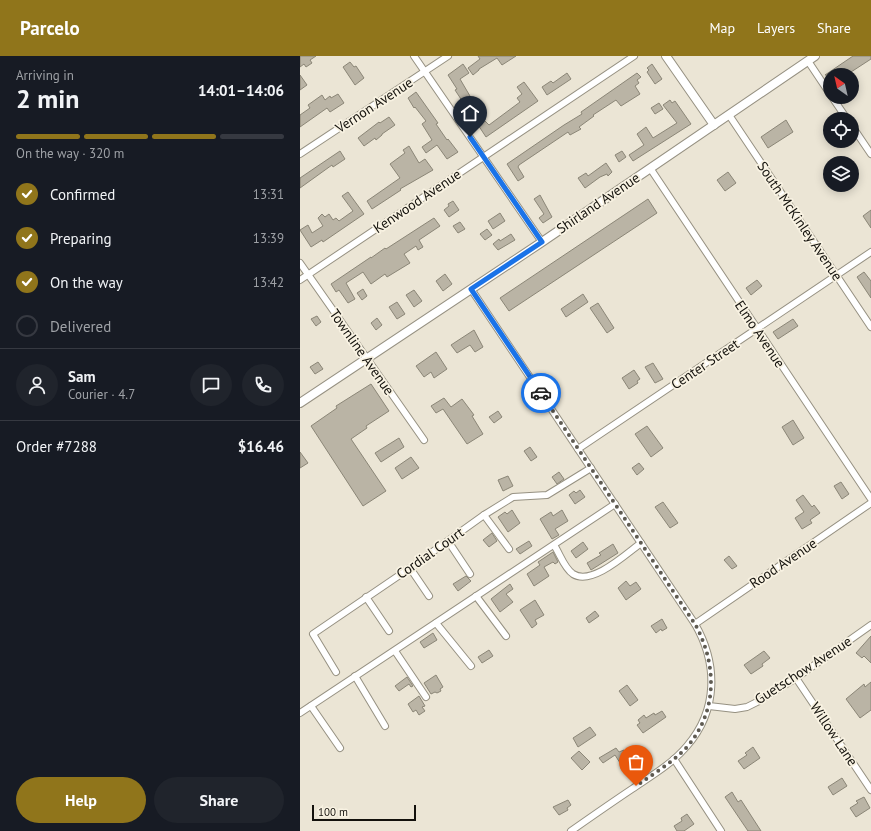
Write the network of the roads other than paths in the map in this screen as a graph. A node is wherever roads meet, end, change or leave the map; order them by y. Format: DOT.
graph roads {
  1 [pos="414,56"];
  2 [pos="448,56"];
  3 [pos="634,56"];
  4 [pos="666,56"];
  5 [pos="815,56"];
  6 [pos="808,61"];
  7 [pos="425,72"];
  8 [pos="823,84"];
  9 [pos="729,115"];
  10 [pos="714,125"];
  11 [pos="859,136"];
  12 [pos="300,154"];
  13 [pos="871,154"];
  14 [pos="483,157"];
  15 [pos="650,168"];
  16 [pos="542,242"];
  17 [pos="871,252"];
  18 [pos="300,263"];
  19 [pos="308,274"];
  20 [pos="836,275"];
  21 [pos="300,280"];
  22 [pos="471,289"];
  23 [pos="871,327"];
  24 [pos="757,328"];
  25 [pos="367,358"];
  26 [pos="300,403"];
  27 [pos="424,440"];
  28 [pos="578,449"];
  29 [pos="591,468"];
  30 [pos="871,499"];
  31 [pos="871,503"];
  32 [pos="615,504"];
  33 [pos="484,515"];
  34 [pos="448,541"];
  35 [pos="641,543"];
  36 [pos="554,545"];
  37 [pos="509,549"];
  38 [pos="410,568"];
  39 [pos="470,574"];
  40 [pos="429,596"];
  41 [pos="476,596"];
  42 [pos="366,597"];
  43 [pos="436,623"];
  44 [pos="695,624"];
  45 [pos="871,625"];
  46 [pos="389,631"];
  47 [pos="506,636"];
  48 [pos="395,651"];
  49 [pos="471,666"];
  50 [pos="336,672"];
  51 [pos="355,676"];
  52 [pos="796,678"];
  53 [pos="426,697"];
  54 [pos="311,706"];
  55 [pos="709,706"];
  56 [pos="300,713"];
  57 [pos="385,726"];
  58 [pos="340,748"];
  59 [pos="674,759"];
  60 [pos="871,790"];
  61 [pos="571,831"];
  62 [pos="721,831"];
  1 -- 7 [label="street"];
  2 -- 7 [label="street, Vernon Avenue"];
  3 -- 14 [label="street, Kenwood Avenue"];
  4 -- 10 [label="street"];
  5 -- 6 [label="street, Shirland Avenue"];
  6 -- 8 [label="street"];
  6 -- 9 [label="street, Shirland Avenue"];
  7 -- 12 [label="street, Vernon Avenue"];
  7 -- 14 [label="street"];
  9 -- 10 [label="street, Shirland Avenue"];
  9 -- 20 [label="street, South McKinley Avenue"];
  10 -- 15 [label="street, Shirland Avenue"];
  11 -- 13 [label="street"];
  14 -- 16 [label="street"];
  14 -- 19 [label="street, Kenwood Avenue"];
  15 -- 16 [label="street, Shirland Avenue"];
  15 -- 24 [label="street, Elmo Avenue"];
  16 -- 22 [label="street, Shirland Avenue"];
  17 -- 20 [label="street, Center Street"];
  18 -- 19 [label="street, Townline Avenue"];
  19 -- 21 [label="street, Kenwood Avenue"];
  19 -- 25 [label="street, Townline Avenue"];
  20 -- 23 [label="street, South McKinley Avenue"];
  20 -- 24 [label="street, Center Street"];
  22 -- 25 [label="street, Shirland Avenue"];
  22 -- 28 [label="street"];
  24 -- 28 [label="street, Center Street"];
  24 -- 30 [label="street, Elmo Avenue"];
  25 -- 26 [label="street, Shirland Avenue"];
  25 -- 27 [label="street, Townline Avenue"];
  28 -- 29 [label="street"];
  29 -- 32 [label="street"];
  29 -- 33 [label="street, Cordial Court"];
  31 -- 44 [label="street, Rood Avenue"];
  32 -- 35 [label="street"];
  32 -- 36 [label="street"];
  33 -- 34 [label="street, Cordial Court"];
  33 -- 37 [label="street"];
  34 -- 38 [label="street, Cordial Court"];
  34 -- 39 [label="street"];
  35 -- 36 [label="street"];
  35 -- 44 [label="street"];
  36 -- 41 [label="street"];
  38 -- 40 [label="street"];
  38 -- 42 [label="street, Cordial Court"];
  41 -- 43 [label="street"];
  41 -- 47 [label="street"];
  42 -- 46 [label="street"];
  42 -- 50 [label="street, Cordial Court"];
  43 -- 48 [label="street"];
  43 -- 49 [label="street"];
  44 -- 55 [label="street"];
  45 -- 52 [label="street, Guetschow Avenue"];
  48 -- 51 [label="street"];
  48 -- 53 [label="street"];
  51 -- 54 [label="street"];
  51 -- 57 [label="street"];
  52 -- 55 [label="street, Guetschow Avenue"];
  52 -- 60 [label="street, Willow Lane"];
  54 -- 56 [label="street"];
  54 -- 58 [label="street"];
  55 -- 59 [label="street"];
  59 -- 61 [label="street"];
  59 -- 62 [label="street"];
}
